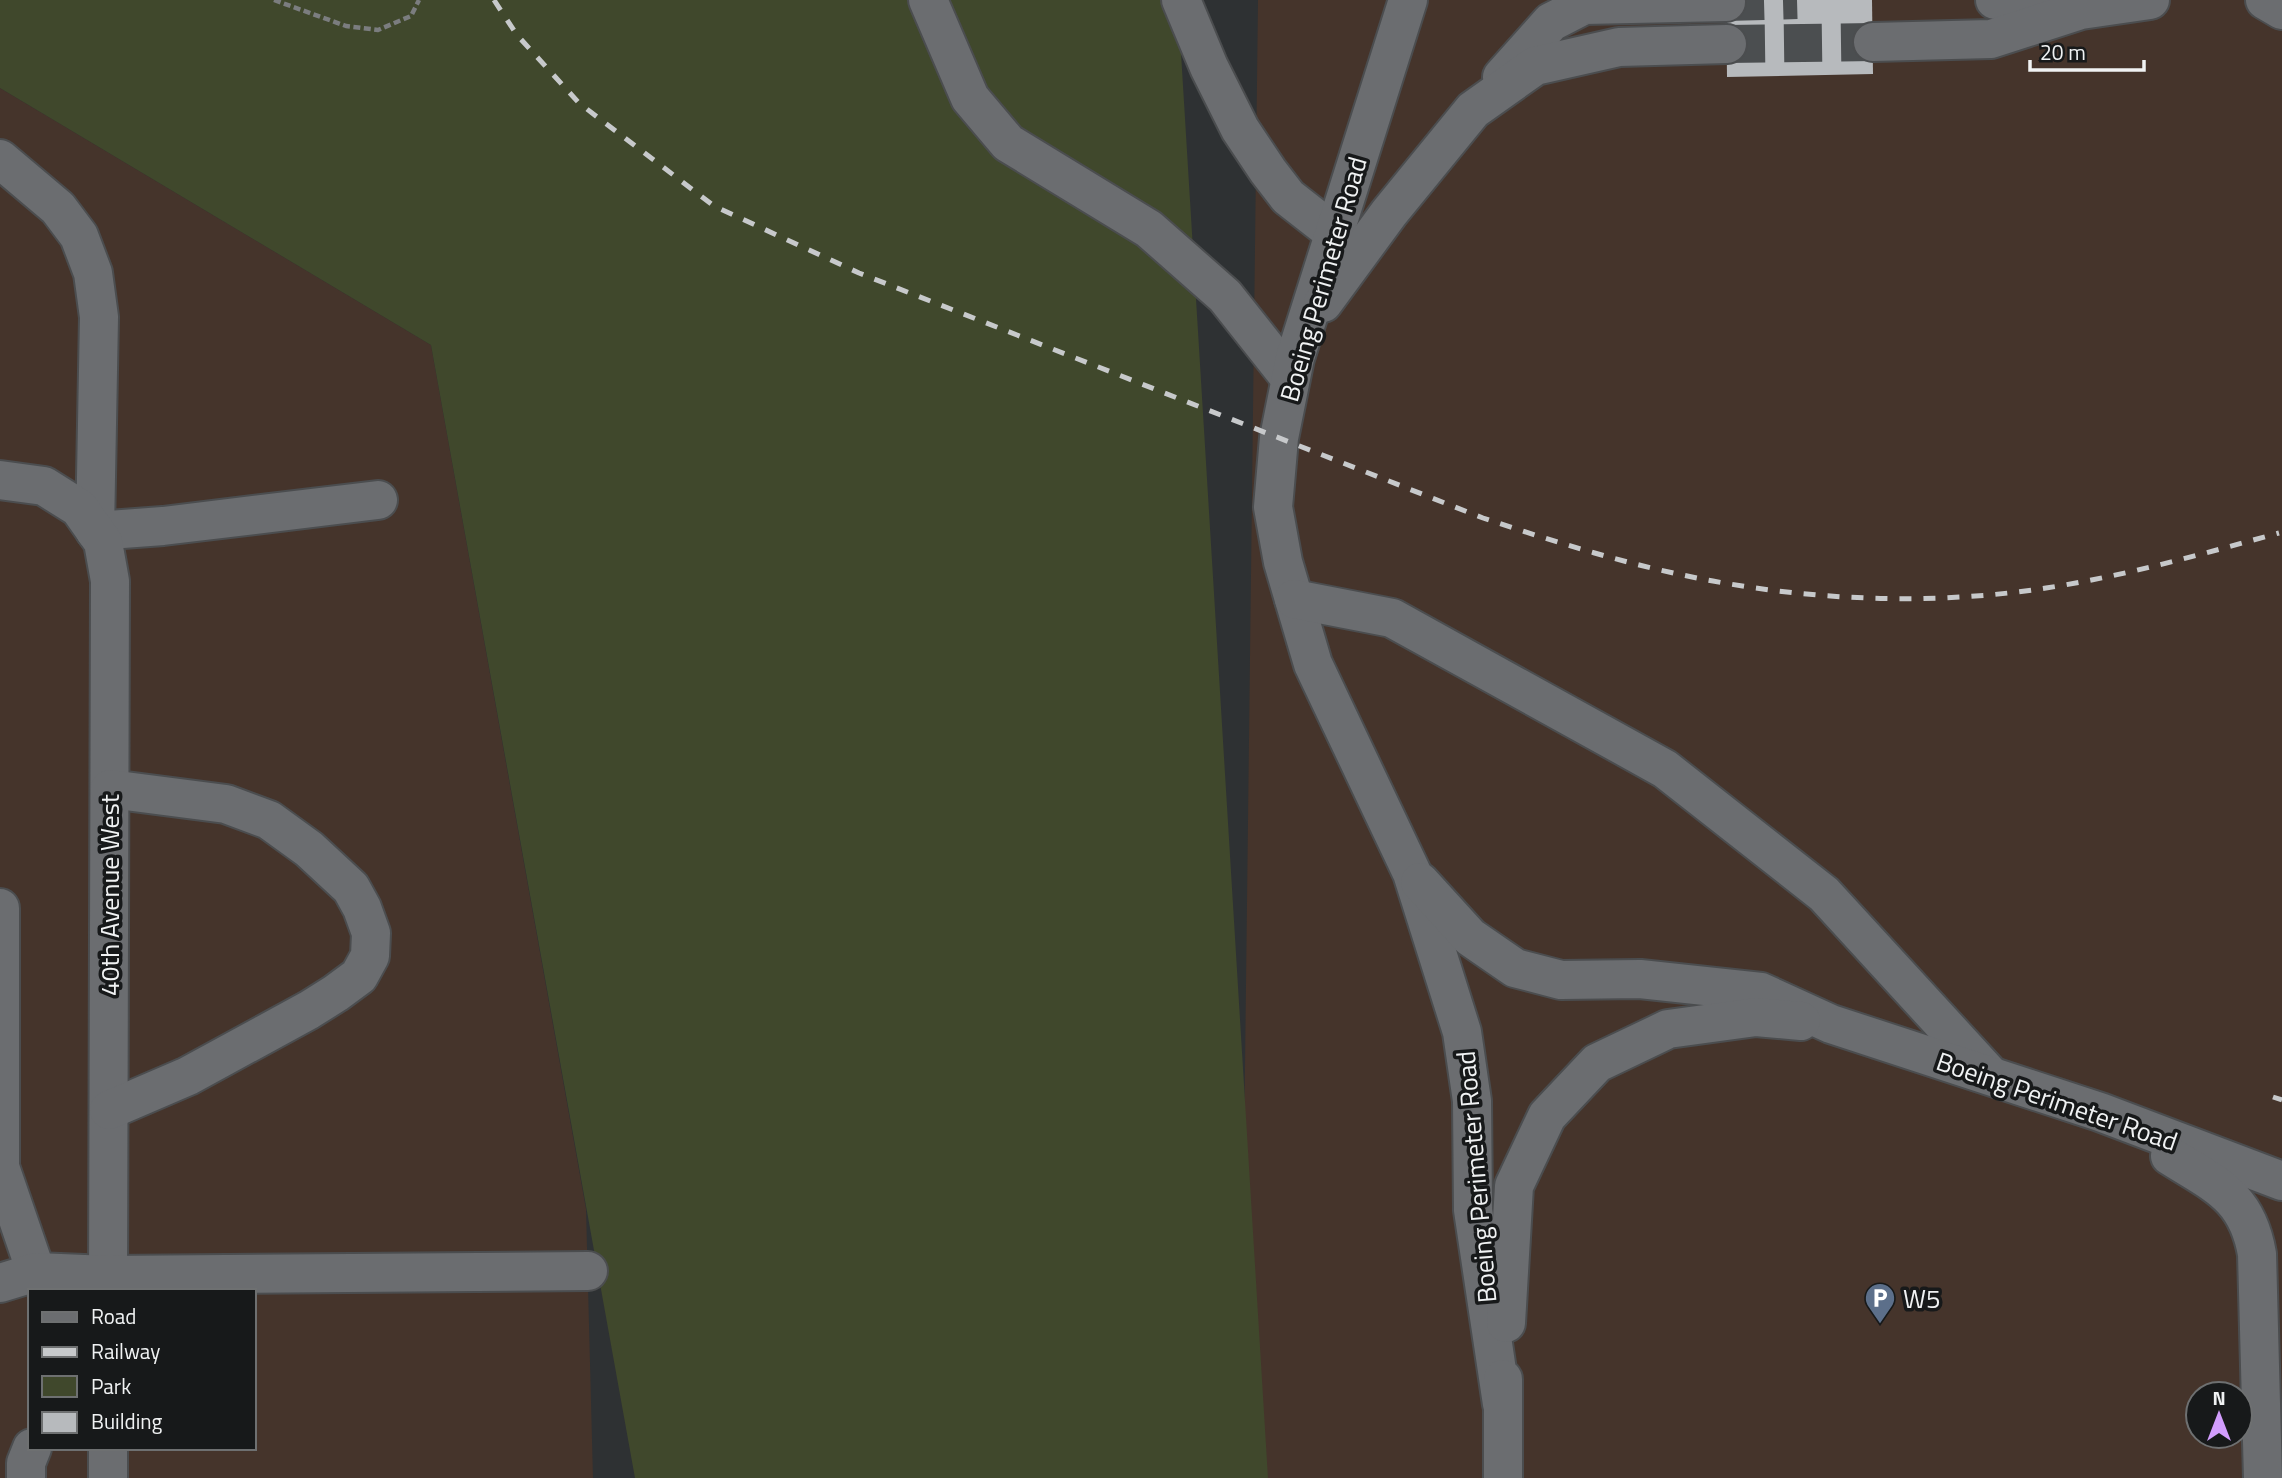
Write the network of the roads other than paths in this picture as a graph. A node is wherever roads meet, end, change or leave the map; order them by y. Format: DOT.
graph roads {
  1 [pos="928,0"];
  2 [pos="1181,0"];
  3 [pos="1408,0"];
  4 [pos="1995,0"];
  5 [pos="2150,0"];
  6 [pos="2265,0"];
  7 [pos="1726,2"];
  8 [pos="2081,10"];
  9 [pos="2282,10"];
  10 [pos="1873,42"];
  11 [pos="1727,44"];
  12 [pos="1473,110"];
  13 [pos="0,159"];
  14 [pos="1334,233"];
  15 [pos="1306,327"];
  16 [pos="1290,378"];
  17 [pos="0,480"];
  18 [pos="378,500"];
  19 [pos="87,520"];
  20 [pos="1294,598"];
  21 [pos="110,789"];
  22 [pos="1412,873"];
  23 [pos="0,908"];
  24 [pos="1831,1024"];
  25 [pos="1992,1077"];
  26 [pos="109,1110"];
  27 [pos="2100,1112"];
  28 [pos="0,1116"];
  29 [pos="2282,1181"];
  30 [pos="588,1271"];
  31 [pos="36,1272"];
  32 [pos="0,1283"];
  33 [pos="108,1283"];
  34 [pos="2249,1380"];
  35 [pos="1502,1405"];
  36 [pos="2254,1427"];
  37 [pos="31,1450"];
  38 [pos="108,1450"];
  39 [pos="26,1478"];
  40 [pos="108,1478"];
  41 [pos="1503,1478"];
  42 [pos="2263,1478"];
  1 -- 16 [label="street"];
  2 -- 14 [label="street"];
  3 -- 14 [label="street, Boeing Perimeter Road"];
  4 -- 8 [label="street"];
  5 -- 8 [label="street"];
  6 -- 9 [label="street"];
  7 -- 12 [label="street"];
  8 -- 10 [label="street"];
  11 -- 12 [label="street"];
  12 -- 15 [label="street"];
  13 -- 19 [label="street"];
  14 -- 15 [label="street, Boeing Perimeter Road"];
  15 -- 16 [label="street, Boeing Perimeter Road"];
  16 -- 20 [label="street, Boeing Perimeter Road"];
  17 -- 19 [label="street"];
  18 -- 19 [label="street"];
  19 -- 21 [label="street, 40th Avenue West"];
  20 -- 22 [label="street, Boeing Perimeter Road"];
  20 -- 25 [label="street"];
  21 -- 26 [label="street, 40th Avenue West"];
  21 -- 26 [label="street"];
  22 -- 24 [label="street, Boeing Perimeter Road"];
  22 -- 35 [label="street, Boeing Perimeter Road"];
  23 -- 28 [label="street"];
  24 -- 25 [label="street, Boeing Perimeter Road"];
  24 -- 35 [label="street, Boeing Perimeter Road"];
  25 -- 27 [label="street, Boeing Perimeter Road"];
  26 -- 33 [label="street, 40th Avenue West"];
  27 -- 29 [label="street, Boeing Perimeter Road"];
  27 -- 34 [label="street"];
  28 -- 31 [label="street"];
  30 -- 33 [label="street"];
  31 -- 32 [label="street"];
  31 -- 33 [label="street"];
  35 -- 41 [label="street, Boeing Perimeter Road"];
  36 -- 42 [label="street"];
  37 -- 39 [label="street"];
  38 -- 40 [label="street"];
}
